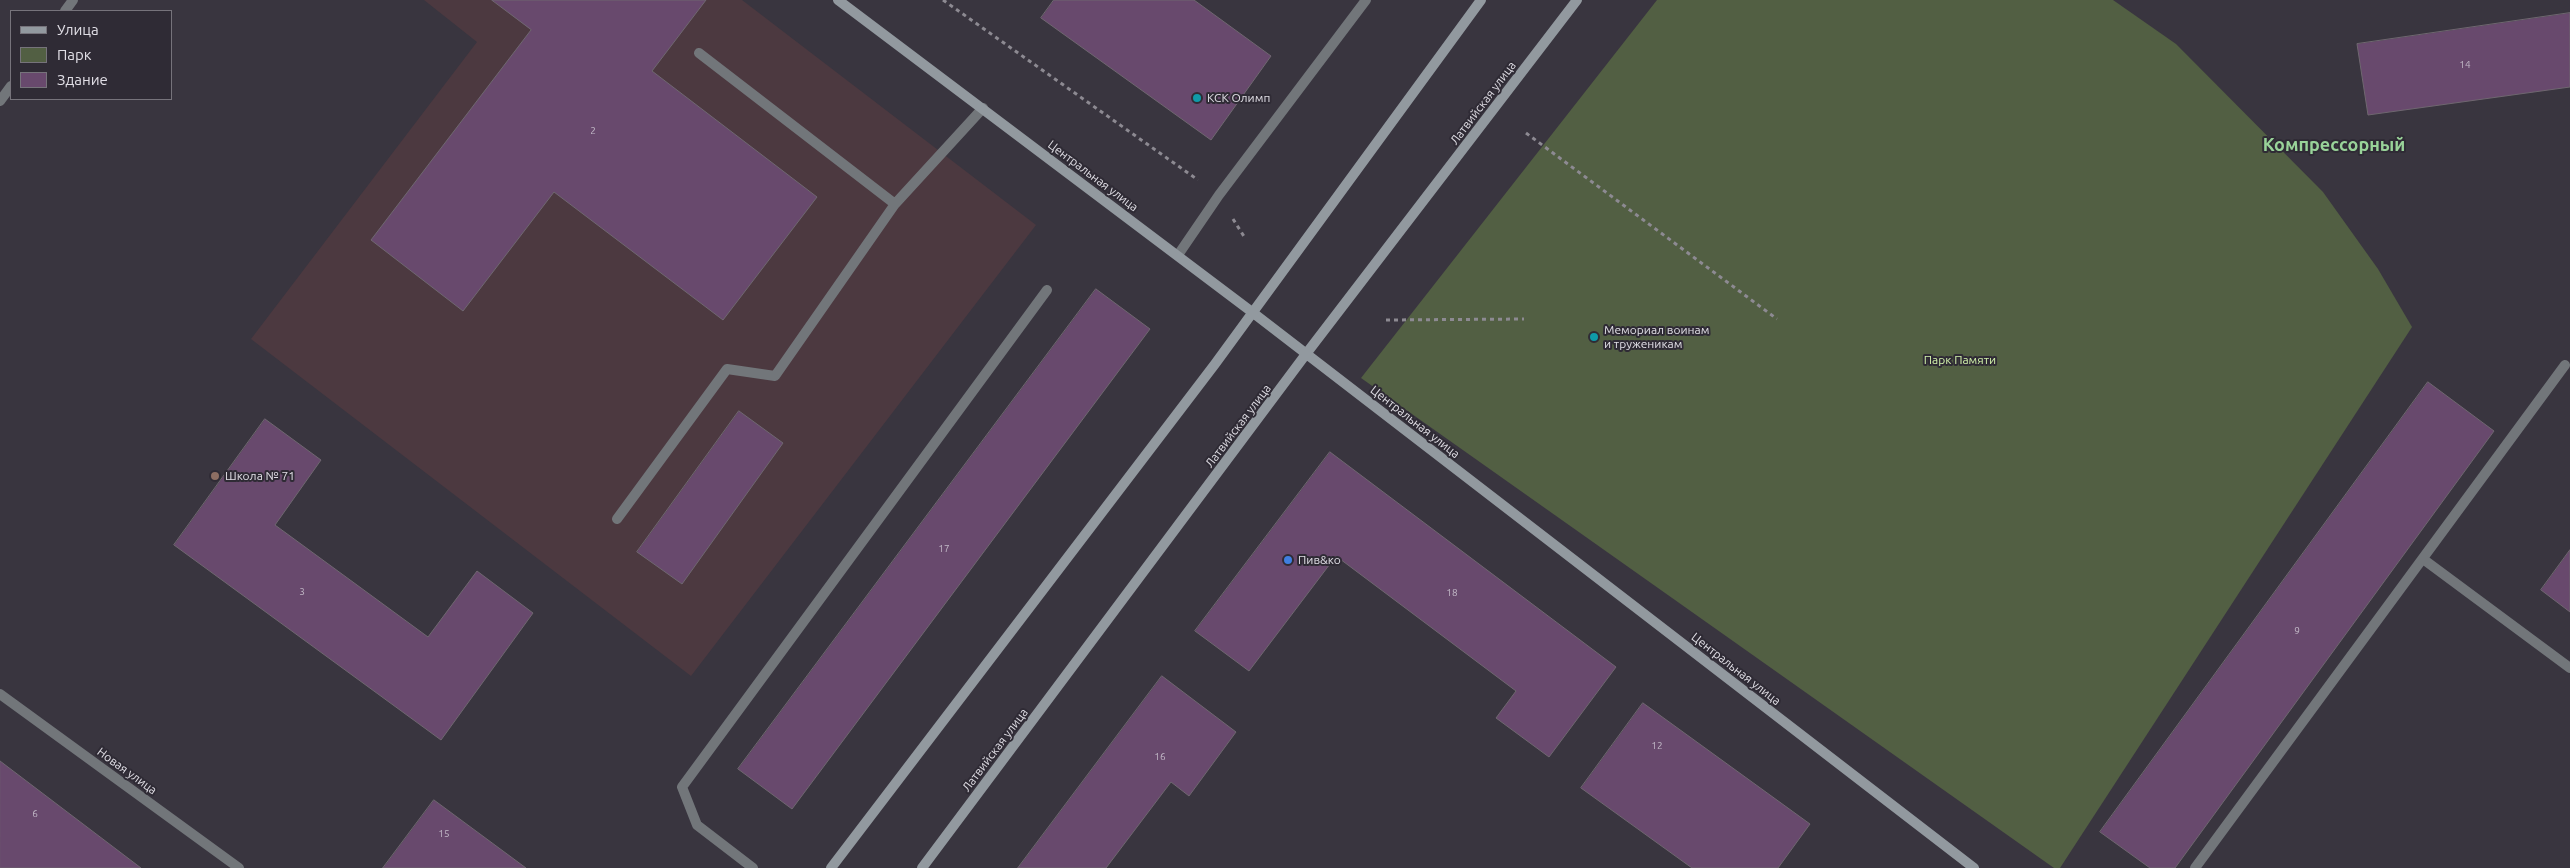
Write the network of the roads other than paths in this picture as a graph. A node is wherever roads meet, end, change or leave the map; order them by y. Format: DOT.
graph roads {
  1 [pos="838,0"];
  2 [pos="1366,0"];
  3 [pos="1481,0"];
  4 [pos="1577,0"];
  5 [pos="699,53"];
  6 [pos="10,87"];
  7 [pos="0,101"];
  8 [pos="983,108"];
  9 [pos="895,204"];
  10 [pos="1178,255"];
  11 [pos="1047,290"];
  12 [pos="1252,312"];
  13 [pos="1306,354"];
  14 [pos="2565,365"];
  15 [pos="617,520"];
  16 [pos="2423,559"];
  17 [pos="2570,668"];
  18 [pos="0,694"];
  19 [pos="239,868"];
  20 [pos="754,868"];
  21 [pos="832,868"];
  22 [pos="922,868"];
  23 [pos="1974,868"];
  24 [pos="2195,868"];
  1 -- 8 [label="street, Центральная улица"];
  2 -- 10 [label="street"];
  3 -- 12 [label="street"];
  4 -- 13 [label="street, Латвийская улица"];
  5 -- 9 [label="street"];
  6 -- 7 [label="street"];
  8 -- 9 [label="street"];
  8 -- 10 [label="street, Центральная улица"];
  9 -- 15 [label="street"];
  10 -- 12 [label="street, Центральная улица"];
  11 -- 20 [label="street"];
  12 -- 13 [label="street, Центральная улица"];
  12 -- 21 [label="street"];
  13 -- 22 [label="street, Латвийская улица"];
  13 -- 23 [label="street, Центральная улица"];
  14 -- 16 [label="street"];
  16 -- 17 [label="street"];
  16 -- 24 [label="street"];
  18 -- 19 [label="street, Новая улица"];
}
